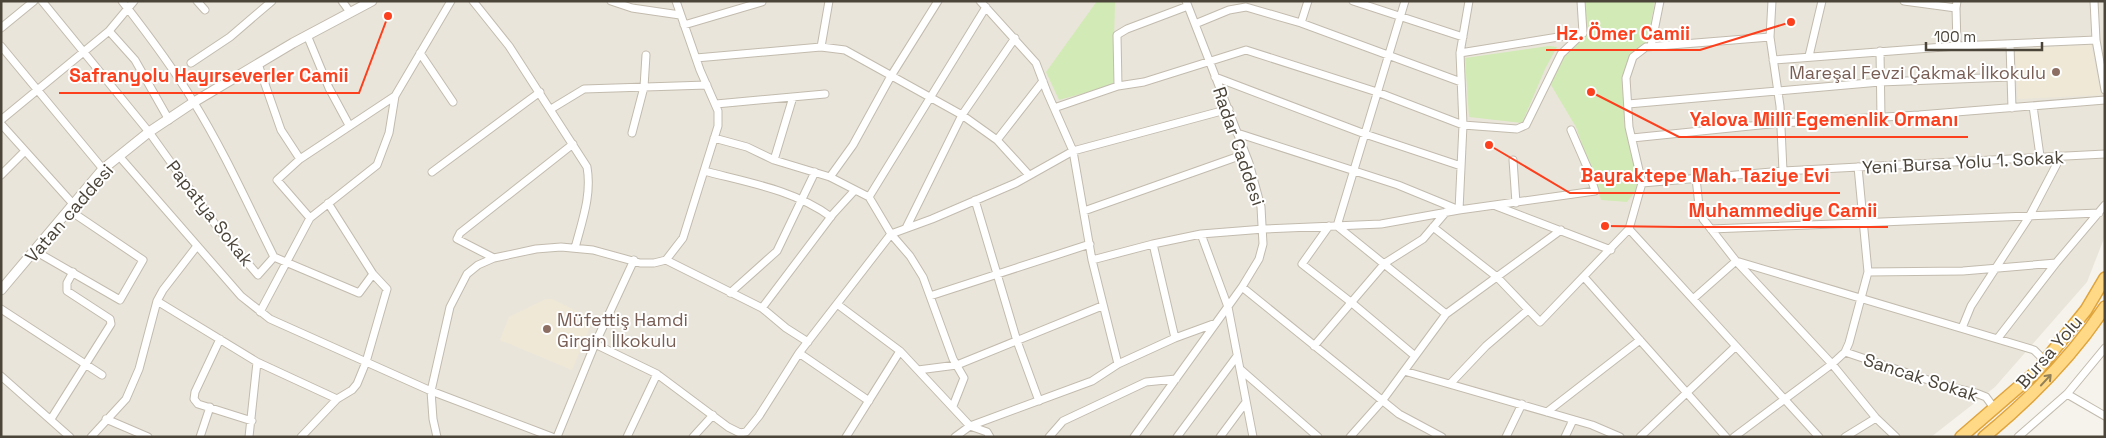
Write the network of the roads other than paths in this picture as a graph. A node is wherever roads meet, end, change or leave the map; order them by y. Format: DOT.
graph roads {
  1 [pos="34,1"];
  2 [pos="42,1"];
  3 [pos="122,1"];
  4 [pos="134,1"];
  5 [pos="197,1"];
  6 [pos="272,1"];
  7 [pos="342,1"];
  8 [pos="372,1"];
  9 [pos="451,1"];
  10 [pos="474,1"];
  11 [pos="611,1"];
  12 [pos="676,1"];
  13 [pos="829,1"];
  14 [pos="938,1"];
  15 [pos="1258,1"];
  16 [pos="1308,1"];
  17 [pos="1353,1"];
  18 [pos="1404,1"];
  19 [pos="1469,1"];
  20 [pos="1581,1"];
  21 [pos="1660,1"];
  22 [pos="1772,1"];
  23 [pos="1822,1"];
  24 [pos="1904,1"];
  25 [pos="2094,1"];
  26 [pos="762,2"];
  27 [pos="983,4"];
  28 [pos="1187,4"];
  29 [pos="1956,5"];
  30 [pos="128,9"];
  31 [pos="205,10"];
  32 [pos="1256,10"];
  33 [pos="350,12"];
  34 [pos="680,15"];
  35 [pos="1400,17"];
  36 [pos="1301,23"];
  37 [pos="1195,24"];
  38 [pos="684,25"];
  39 [pos="1,28"];
  40 [pos="110,31"];
  41 [pos="1583,33"];
  42 [pos="307,35"];
  43 [pos="1770,37"];
  44 [pos="1015,38"];
  45 [pos="1463,38"];
  46 [pos="2096,40"];
  47 [pos="2010,44"];
  48 [pos="1,46"];
  49 [pos="1651,46"];
  50 [pos="1957,46"];
  51 [pos="821,47"];
  52 [pos="1880,51"];
  53 [pos="83,52"];
  54 [pos="420,52"];
  55 [pos="1460,53"];
  56 [pos="1388,55"];
  57 [pos="646,56"];
  58 [pos="1809,56"];
  59 [pos="696,58"];
  60 [pos="1773,60"];
  61 [pos="1210,61"];
  62 [pos="192,63"];
  63 [pos="258,64"];
  64 [pos="891,76"];
  65 [pos="1215,77"];
  66 [pos="2010,77"];
  67 [pos="1043,81"];
  68 [pos="1461,82"];
  69 [pos="1880,82"];
  70 [pos="707,85"];
  71 [pos="1118,86"];
  72 [pos="644,87"];
  73 [pos="37,90"];
  74 [pos="2105,90"];
  75 [pos="540,92"];
  76 [pos="1377,92"];
  77 [pos="1778,92"];
  78 [pos="824,94"];
  79 [pos="396,96"];
  80 [pos="793,97"];
  81 [pos="930,97"];
  82 [pos="2105,100"];
  83 [pos="194,102"];
  84 [pos="453,102"];
  85 [pos="716,104"];
  86 [pos="1628,104"];
  87 [pos="2033,106"];
  88 [pos="1054,108"];
  89 [pos="2012,108"];
  90 [pos="551,109"];
  91 [pos="1229,109"];
  92 [pos="962,115"];
  93 [pos="1881,118"];
  94 [pos="1,120"];
  95 [pos="169,120"];
  96 [pos="1781,123"];
  97 [pos="1,124"];
  98 [pos="349,125"];
  99 [pos="1463,125"];
  100 [pos="1571,130"];
  101 [pos="149,132"];
  102 [pos="4,133"];
  103 [pos="632,133"];
  104 [pos="1237,133"];
  105 [pos="1365,134"];
  106 [pos="714,138"];
  107 [pos="1632,138"];
  108 [pos="997,140"];
  109 [pos="573,144"];
  110 [pos="25,151"];
  111 [pos="1073,151"];
  112 [pos="1245,154"];
  113 [pos="2105,154"];
  114 [pos="119,156"];
  115 [pos="2040,156"];
  116 [pos="2061,156"];
  117 [pos="300,159"];
  118 [pos="774,160"];
  119 [pos="1513,160"];
  120 [pos="1461,166"];
  121 [pos="1858,167"];
  122 [pos="104,169"];
  123 [pos="1354,170"];
  124 [pos="704,171"];
  125 [pos="1784,171"];
  126 [pos="432,172"];
  127 [pos="815,172"];
  128 [pos="1,174"];
  129 [pos="1029,175"];
  130 [pos="830,177"];
  131 [pos="1696,178"];
  132 [pos="1642,183"];
  133 [pos="855,190"];
  134 [pos="869,198"];
  135 [pos="802,200"];
  136 [pos="975,200"];
  137 [pos="328,203"];
  138 [pos="1516,203"];
  139 [pos="2105,205"];
  140 [pos="1496,206"];
  141 [pos="71,207"];
  142 [pos="1459,210"];
  143 [pos="1084,211"];
  144 [pos="1446,212"];
  145 [pos="2099,213"];
  146 [pos="831,217"];
  147 [pos="2029,217"];
  148 [pos="310,218"];
  149 [pos="1863,223"];
  150 [pos="1329,226"];
  151 [pos="1338,226"];
  152 [pos="1433,227"];
  153 [pos="906,228"];
  154 [pos="1264,229"];
  155 [pos="1629,229"];
  156 [pos="1711,229"];
  157 [pos="1561,230"];
  158 [pos="891,234"];
  159 [pos="1201,234"];
  160 [pos="1090,244"];
  161 [pos="1153,244"];
  162 [pos="197,246"];
  163 [pos="575,248"];
  164 [pos="1610,250"];
  165 [pos="35,251"];
  166 [pos="274,257"];
  167 [pos="494,258"];
  168 [pos="634,260"];
  169 [pos="666,260"];
  170 [pos="1092,260"];
  171 [pos="1736,261"];
  172 [pos="287,262"];
  173 [pos="2056,262"];
  174 [pos="1385,263"];
  175 [pos="1994,268"];
  176 [pos="73,272"];
  177 [pos="1868,272"];
  178 [pos="373,274"];
  179 [pos="996,274"];
  180 [pos="1497,277"];
  181 [pos="1584,277"];
  182 [pos="2105,278"];
  183 [pos="3,284"];
  184 [pos="1242,287"];
  185 [pos="730,293"];
  186 [pos="930,296"];
  187 [pos="1693,299"];
  188 [pos="1862,299"];
  189 [pos="157,301"];
  190 [pos="1352,303"];
  191 [pos="837,304"];
  192 [pos="1102,306"];
  193 [pos="1228,307"];
  194 [pos="2105,307"];
  195 [pos="762,308"];
  196 [pos="1,309"];
  197 [pos="1528,310"];
  198 [pos="260,312"];
  199 [pos="1446,314"];
  200 [pos="1217,323"];
  201 [pos="1962,328"];
  202 [pos="1175,338"];
  203 [pos="1998,338"];
  204 [pos="220,339"];
  205 [pos="1640,340"];
  206 [pos="1017,341"];
  207 [pos="808,342"];
  208 [pos="595,344"];
  209 [pos="1314,346"];
  210 [pos="1736,346"];
  211 [pos="2105,348"];
  212 [pos="900,351"];
  213 [pos="1845,352"];
  214 [pos="799,353"];
  215 [pos="1237,356"];
  216 [pos="1415,356"];
  217 [pos="2045,361"];
  218 [pos="258,362"];
  219 [pos="366,362"];
  220 [pos="87,364"];
  221 [pos="1118,364"];
  222 [pos="1832,364"];
  223 [pos="956,365"];
  224 [pos="1240,369"];
  225 [pos="918,370"];
  226 [pos="1404,371"];
  227 [pos="657,374"];
  228 [pos="1,376"];
  229 [pos="102,376"];
  230 [pos="1176,379"];
  231 [pos="1450,384"];
  232 [pos="432,391"];
  233 [pos="1686,392"];
  234 [pos="2067,394"];
  235 [pos="337,399"];
  236 [pos="1784,399"];
  237 [pos="869,401"];
  238 [pos="1039,401"];
  239 [pos="1382,401"];
  240 [pos="1246,402"];
  241 [pos="1522,404"];
  242 [pos="953,406"];
  243 [pos="210,407"];
  244 [pos="1994,408"];
  245 [pos="1547,412"];
  246 [pos="713,415"];
  247 [pos="2105,416"];
  248 [pos="1876,418"];
  249 [pos="51,419"];
  250 [pos="106,419"];
  251 [pos="1573,420"];
  252 [pos="252,421"];
  253 [pos="970,426"];
  254 [pos="70,437"];
  255 [pos="91,437"];
  256 [pos="148,437"];
  257 [pos="200,437"];
  258 [pos="249,437"];
  259 [pos="302,437"];
  260 [pos="437,437"];
  261 [pos="552,437"];
  262 [pos="557,437"];
  263 [pos="627,437"];
  264 [pos="694,437"];
  265 [pos="846,437"];
  266 [pos="955,437"];
  267 [pos="990,437"];
  268 [pos="1049,437"];
  269 [pos="1134,437"];
  270 [pos="1177,437"];
  271 [pos="1220,437"];
  272 [pos="1252,437"];
  273 [pos="1318,437"];
  274 [pos="1350,437"];
  275 [pos="1442,437"];
  276 [pos="1506,437"];
  277 [pos="1565,437"];
  278 [pos="1620,437"];
  279 [pos="1640,437"];
  280 [pos="1726,437"];
  281 [pos="1734,437"];
  282 [pos="1819,437"];
  283 [pos="1845,437"];
  284 [pos="1896,437"];
  285 [pos="1961,437"];
  286 [pos="1984,437"];
  287 [pos="2018,437"];
  1 -- 39 [label="street"];
  2 -- 53 [label="street"];
  3 -- 30 [label="street"];
  4 -- 30 [label="street"];
  5 -- 31 [label="street"];
  6 -- 62 [label="street"];
  7 -- 33 [label="street"];
  8 -- 33 [label="street, Vatan caddesi"];
  9 -- 54 [label="street"];
  10 -- 75 [label="street"];
  11 -- 34 [label="street"];
  12 -- 34 [label="street"];
  13 -- 51 [label="street"];
  14 -- 64 [label="street"];
  15 -- 32 [label="street"];
  16 -- 36 [label="street"];
  17 -- 35 [label="street"];
  18 -- 35 [label="street"];
  19 -- 45 [label="street"];
  20 -- 41 [label="street"];
  21 -- 49 [label="street"];
  22 -- 43 [label="street"];
  23 -- 58 [label="street"];
  24 -- 29 [label="street"];
  25 -- 46 [label="street"];
  26 -- 38 [label="street"];
  27 -- 44 [label="street"];
  27 -- 81 [label="street"];
  28 -- 37 [label="street, Radar Caddesi"];
  28 -- 71 [label="street"];
  29 -- 50 [label="street"];
  30 -- 40 [label="street"];
  30 -- 83 [label="street"];
  32 -- 36 [label="street"];
  32 -- 37 [label="street"];
  33 -- 42 [label="street, Vatan caddesi"];
  34 -- 38 [label="street"];
  35 -- 45 [label="street"];
  35 -- 56 [label="street"];
  36 -- 56 [label="street"];
  37 -- 61 [label="street, Radar Caddesi"];
  38 -- 59 [label="street"];
  40 -- 53 [label="street"];
  40 -- 95 [label="street"];
  41 -- 55 [label="street"];
  41 -- 99 [label="street"];
  42 -- 63 [label="street, Vatan caddesi"];
  42 -- 98 [label="street"];
  43 -- 49 [label="street"];
  43 -- 60 [label="street"];
  44 -- 67 [label="street"];
  44 -- 92 [label="street"];
  45 -- 55 [label="street"];
  46 -- 47 [label="street"];
  46 -- 74 [label="street"];
  47 -- 50 [label="street"];
  47 -- 66 [label="street"];
  48 -- 73 [label="street"];
  49 -- 86 [label="street"];
  50 -- 52 [label="street"];
  51 -- 59 [label="street"];
  51 -- 64 [label="street"];
  52 -- 58 [label="street"];
  52 -- 69 [label="street"];
  53 -- 73 [label="street"];
  53 -- 101 [label="street"];
  54 -- 79 [label="street"];
  54 -- 84 [label="street"];
  55 -- 68 [label="street"];
  56 -- 68 [label="street"];
  56 -- 76 [label="street"];
  57 -- 72 [label="street"];
  58 -- 60 [label="street"];
  59 -- 70 [label="street"];
  60 -- 77 [label="street"];
  61 -- 65 [label="street, Radar Caddesi"];
  61 -- 71 [label="street"];
  61 -- 76 [label="street"];
  63 -- 83 [label="street, Vatan caddesi"];
  63 -- 117 [label="street"];
  64 -- 81 [label="street"];
  64 -- 130 [label="street"];
  65 -- 91 [label="street, Radar Caddesi"];
  65 -- 105 [label="street"];
  66 -- 69 [label="street"];
  66 -- 89 [label="street"];
  67 -- 88 [label="street"];
  67 -- 108 [label="street"];
  68 -- 99 [label="street"];
  69 -- 77 [label="street"];
  69 -- 93 [label="street"];
  70 -- 72 [label="street"];
  70 -- 85 [label="street"];
  71 -- 88 [label="street"];
  72 -- 90 [label="street"];
  72 -- 103 [label="street"];
  73 -- 94 [label="street"];
  73 -- 122 [label="street"];
  75 -- 90 [label="street"];
  75 -- 126 [label="street"];
  76 -- 99 [label="street"];
  76 -- 105 [label="street"];
  77 -- 86 [label="street"];
  77 -- 96 [label="street"];
  78 -- 80 [label="street"];
  79 -- 98 [label="street"];
  79 -- 137 [label="street"];
  80 -- 85 [label="street"];
  80 -- 118 [label="street"];
  81 -- 92 [label="street"];
  81 -- 134 [label="street"];
  82 -- 87 [label="street"];
  83 -- 95 [label="street, Vatan caddesi"];
  83 -- 166 [label="street"];
  85 -- 106 [label="street"];
  86 -- 107 [label="street"];
  87 -- 89 [label="street"];
  87 -- 115 [label="street"];
  88 -- 111 [label="street"];
  89 -- 93 [label="street"];
  90 -- 109 [label="street"];
  91 -- 104 [label="street, Radar Caddesi"];
  91 -- 111 [label="street"];
  92 -- 108 [label="street"];
  92 -- 153 [label="street"];
  93 -- 96 [label="street"];
  95 -- 101 [label="street, Vatan caddesi"];
  96 -- 107 [label="street"];
  96 -- 125 [label="street"];
  97 -- 102 [label="street"];
  98 -- 117 [label="street"];
  99 -- 120 [label="street"];
  100 -- 138 [label="street"];
  101 -- 114 [label="street, Vatan caddesi"];
  101 -- 166 [label="street, Papatya Sokak"];
  102 -- 110 [label="street"];
  104 -- 112 [label="street, Radar Caddesi"];
  104 -- 123 [label="street"];
  105 -- 120 [label="street"];
  105 -- 123 [label="street"];
  106 -- 118 [label="street"];
  106 -- 124 [label="street"];
  107 -- 132 [label="street"];
  108 -- 129 [label="street"];
  109 -- 163 [label="street"];
  109 -- 167 [label="street"];
  110 -- 128 [label="street"];
  110 -- 141 [label="street"];
  111 -- 129 [label="street"];
  111 -- 143 [label="street"];
  112 -- 143 [label="street"];
  112 -- 154 [label="street, Radar Caddesi"];
  113 -- 116 [label="street, Yeni Bursa Yolu 1. Sokak"];
  114 -- 122 [label="street, Vatan caddesi"];
  114 -- 162 [label="street"];
  115 -- 116 [label="street, Yeni Bursa Yolu 1. Sokak"];
  115 -- 121 [label="street, Yeni Bursa Yolu 1. Sokak"];
  116 -- 147 [label="street"];
  117 -- 148 [label="street"];
  118 -- 127 [label="street"];
  119 -- 138 [label="street"];
  120 -- 142 [label="street"];
  121 -- 125 [label="street, Yeni Bursa Yolu 1. Sokak"];
  121 -- 149 [label="street"];
  122 -- 141 [label="street, Vatan caddesi"];
  123 -- 142 [label="street"];
  123 -- 151 [label="street"];
  124 -- 135 [label="street"];
  124 -- 169 [label="street"];
  125 -- 131 [label="street, Yeni Bursa Yolu 1. Sokak"];
  127 -- 130 [label="street"];
  127 -- 135 [label="street"];
  129 -- 136 [label="street"];
  130 -- 133 [label="street"];
  131 -- 132 [label="street, Yeni Bursa Yolu 1. Sokak"];
  131 -- 156 [label="street"];
  132 -- 155 [label="street"];
  133 -- 134 [label="street"];
  133 -- 146 [label="street"];
  134 -- 158 [label="street"];
  135 -- 146 [label="street"];
  135 -- 185 [label="street"];
  136 -- 153 [label="street"];
  136 -- 179 [label="street"];
  137 -- 148 [label="street"];
  137 -- 178 [label="street"];
  138 -- 140 [label="street"];
  139 -- 145 [label="street"];
  140 -- 142 [label="street"];
  140 -- 157 [label="street"];
  141 -- 165 [label="street, Vatan caddesi"];
  141 -- 176 [label="street"];
  142 -- 144 [label="street"];
  143 -- 160 [label="street"];
  144 -- 151 [label="street"];
  144 -- 152 [label="street"];
  145 -- 147 [label="street"];
  145 -- 173 [label="street"];
  146 -- 195 [label="street"];
  147 -- 149 [label="street"];
  147 -- 175 [label="street"];
  148 -- 172 [label="street"];
  149 -- 156 [label="street"];
  149 -- 177 [label="street"];
  150 -- 151 [label="street"];
  150 -- 154 [label="street"];
  150 -- 190 [label="street"];
  151 -- 174 [label="street"];
  152 -- 174 [label="street"];
  152 -- 180 [label="street"];
  153 -- 158 [label="street"];
  154 -- 159 [label="street"];
  154 -- 184 [label="street, Radar Caddesi"];
  155 -- 164 [label="street"];
  155 -- 187 [label="street"];
  156 -- 171 [label="street"];
  157 -- 164 [label="street"];
  157 -- 180 [label="street"];
  158 -- 186 [label="street"];
  158 -- 191 [label="street"];
  159 -- 161 [label="street"];
  159 -- 193 [label="street"];
  160 -- 170 [label="street"];
  160 -- 179 [label="street"];
  161 -- 170 [label="street"];
  161 -- 202 [label="street"];
  162 -- 189 [label="street"];
  162 -- 198 [label="street"];
  163 -- 167 [label="street"];
  163 -- 168 [label="street"];
  164 -- 181 [label="street"];
  165 -- 176 [label="street"];
  165 -- 183 [label="street, Vatan caddesi"];
  166 -- 172 [label="street"];
  167 -- 232 [label="street"];
  168 -- 169 [label="street"];
  168 -- 208 [label="street"];
  169 -- 185 [label="street"];
  170 -- 192 [label="street"];
  171 -- 187 [label="street"];
  171 -- 188 [label="street"];
  171 -- 222 [label="street"];
  172 -- 178 [label="street"];
  172 -- 198 [label="street"];
  173 -- 175 [label="street"];
  173 -- 203 [label="street"];
  174 -- 190 [label="street"];
  174 -- 199 [label="street"];
  175 -- 177 [label="street"];
  175 -- 201 [label="street"];
  176 -- 220 [label="street"];
  177 -- 188 [label="street"];
  178 -- 219 [label="street"];
  179 -- 186 [label="street"];
  179 -- 206 [label="street"];
  180 -- 197 [label="street"];
  180 -- 199 [label="street"];
  181 -- 197 [label="street"];
  181 -- 205 [label="street"];
  182 -- 217 [label="highway, Bursa Yolu"];
  184 -- 193 [label="street, Radar Caddesi"];
  184 -- 209 [label="street"];
  185 -- 195 [label="street"];
  186 -- 223 [label="street"];
  187 -- 210 [label="street"];
  188 -- 201 [label="street"];
  188 -- 213 [label="street"];
  189 -- 204 [label="street"];
  189 -- 250 [label="street"];
  190 -- 209 [label="street"];
  190 -- 216 [label="street"];
  191 -- 207 [label="street"];
  191 -- 212 [label="street"];
  192 -- 206 [label="street"];
  192 -- 221 [label="street"];
  193 -- 200 [label="street, Radar Caddesi"];
  193 -- 215 [label="street"];
  286 -- 194 [label="highway, one-way"];
  195 -- 207 [label="street"];
  196 -- 220 [label="street"];
  197 -- 231 [label="street"];
  198 -- 219 [label="street"];
  199 -- 216 [label="street"];
  200 -- 202 [label="street"];
  200 -- 230 [label="street, Radar Caddesi"];
  201 -- 203 [label="street"];
  202 -- 221 [label="street"];
  203 -- 217 [label="street"];
  204 -- 218 [label="street"];
  204 -- 243 [label="street"];
  205 -- 233 [label="street"];
  205 -- 245 [label="street"];
  206 -- 223 [label="street"];
  206 -- 238 [label="street"];
  207 -- 214 [label="street"];
  208 -- 227 [label="street"];
  208 -- 262 [label="street"];
  209 -- 239 [label="street"];
  210 -- 233 [label="street"];
  210 -- 236 [label="street"];
  211 -- 234 [label="street"];
  212 -- 225 [label="street"];
  212 -- 237 [label="street"];
  213 -- 222 [label="street"];
  213 -- 244 [label="street, Sancak Sokak"];
  214 -- 237 [label="street"];
  214 -- 246 [label="street"];
  215 -- 224 [label="street"];
  215 -- 270 [label="street"];
  216 -- 226 [label="street"];
  217 -- 244 [label="highway, Bursa Yolu"];
  218 -- 235 [label="street"];
  218 -- 252 [label="street"];
  219 -- 232 [label="street"];
  219 -- 235 [label="street"];
  220 -- 229 [label="street"];
  220 -- 249 [label="street"];
  221 -- 238 [label="street"];
  222 -- 236 [label="street"];
  222 -- 248 [label="street"];
  223 -- 225 [label="street"];
  223 -- 242 [label="street"];
  224 -- 240 [label="street"];
  224 -- 273 [label="street"];
  225 -- 242 [label="street"];
  226 -- 231 [label="street"];
  226 -- 239 [label="street"];
  227 -- 246 [label="street"];
  227 -- 263 [label="street"];
  228 -- 249 [label="street"];
  230 -- 268 [label="street"];
  230 -- 269 [label="street, Radar Caddesi"];
  231 -- 241 [label="street"];
  232 -- 260 [label="street"];
  232 -- 261 [label="street"];
  233 -- 279 [label="street"];
  233 -- 280 [label="street"];
  234 -- 247 [label="street"];
  234 -- 287 [label="street"];
  235 -- 259 [label="street"];
  236 -- 281 [label="street"];
  236 -- 282 [label="street"];
  237 -- 265 [label="street"];
  238 -- 253 [label="street"];
  239 -- 274 [label="street"];
  239 -- 275 [label="street"];
  240 -- 271 [label="street"];
  240 -- 272 [label="street"];
  241 -- 245 [label="street"];
  241 -- 276 [label="street"];
  242 -- 253 [label="street"];
  243 -- 252 [label="street"];
  243 -- 257 [label="street"];
  244 -- 285 [label="highway, Bursa Yolu"];
  245 -- 251 [label="street"];
  246 -- 264 [label="street"];
  248 -- 283 [label="street"];
  248 -- 284 [label="street"];
  249 -- 254 [label="street"];
  250 -- 255 [label="street"];
  250 -- 256 [label="street"];
  251 -- 277 [label="street"];
  251 -- 278 [label="street"];
  252 -- 258 [label="street"];
  253 -- 266 [label="street"];
  253 -- 267 [label="street"];
}
